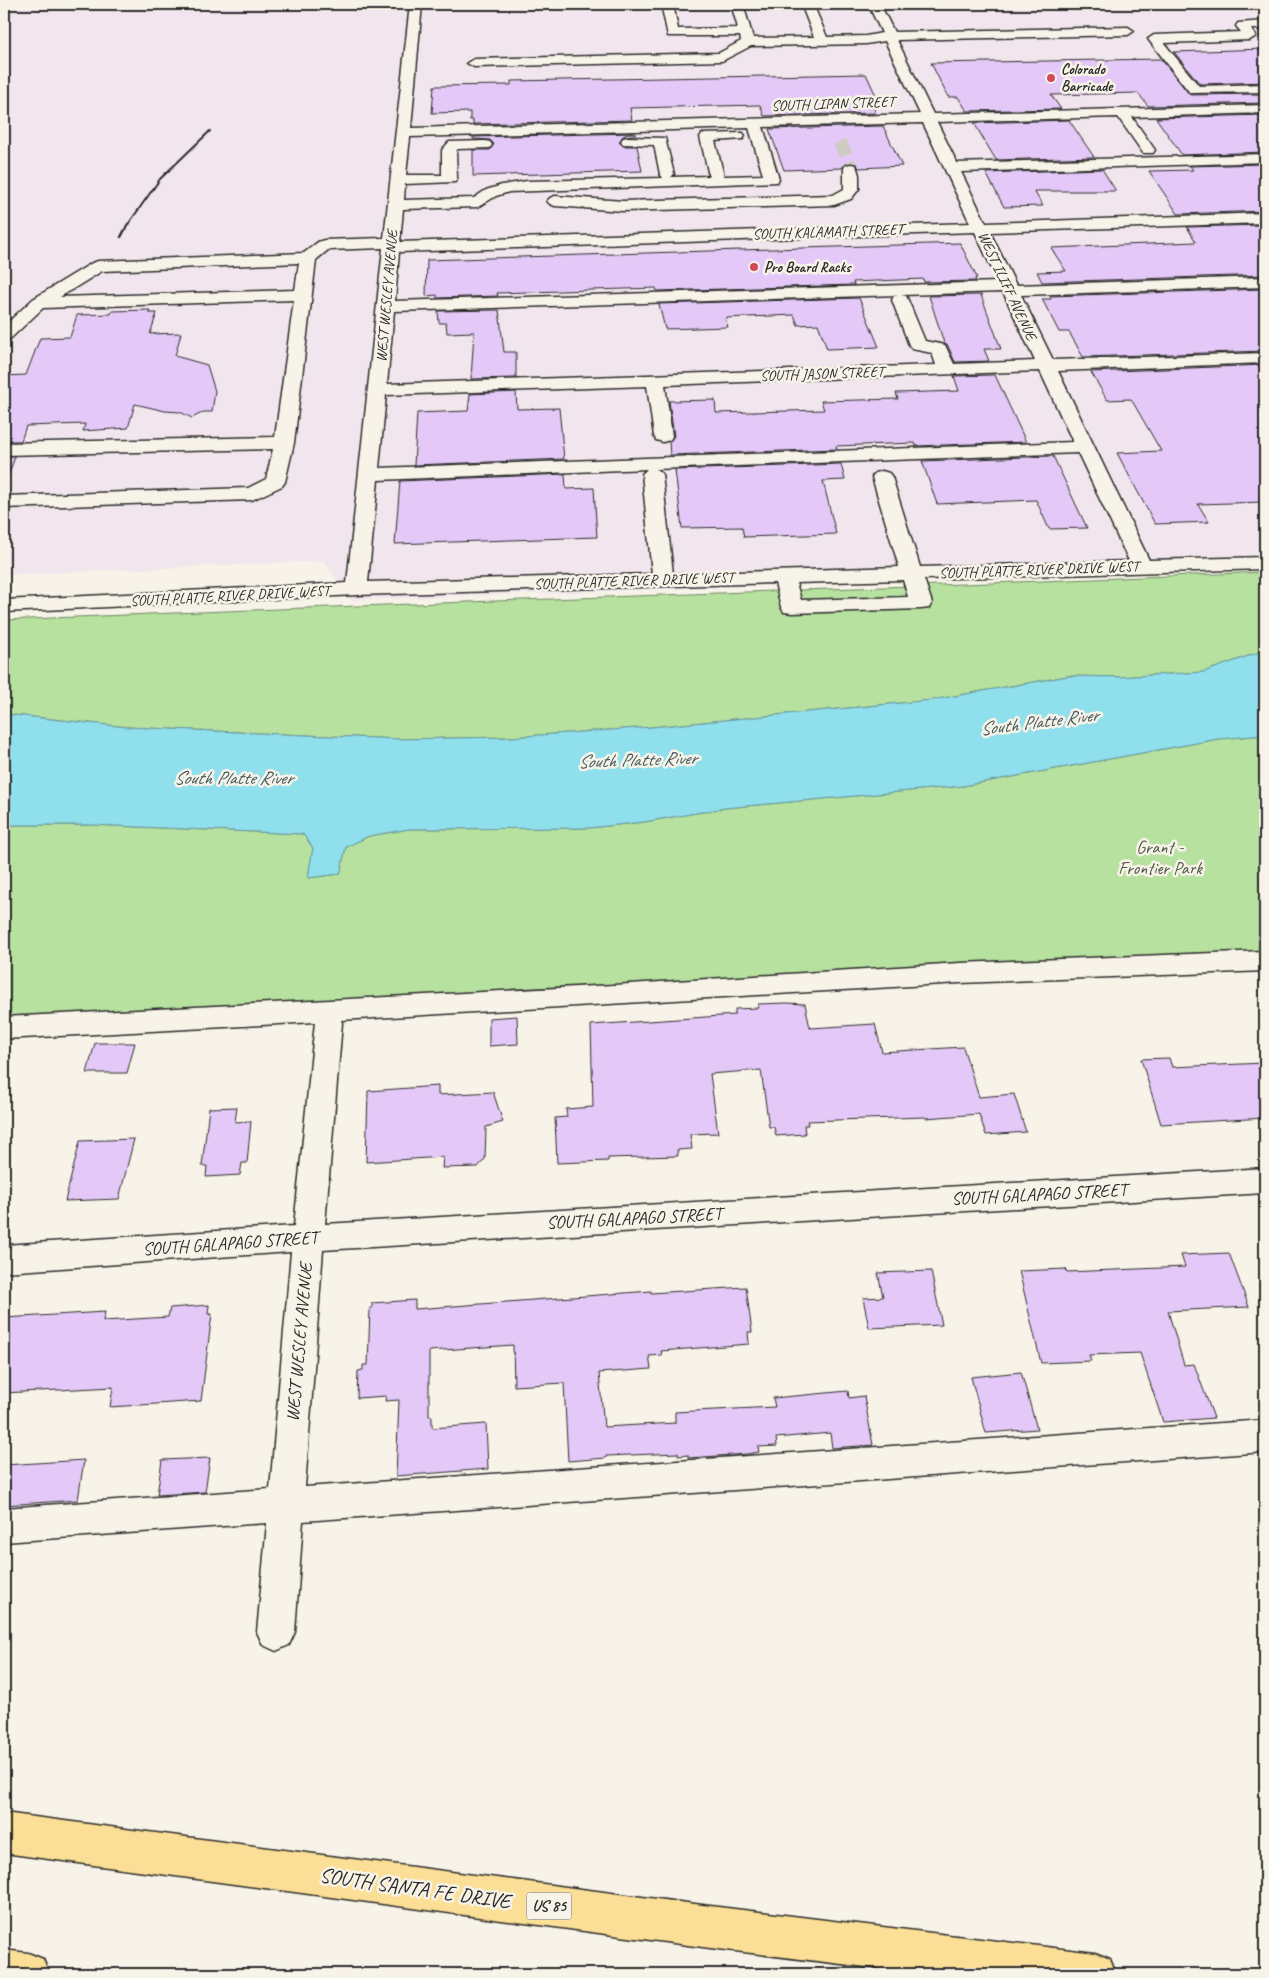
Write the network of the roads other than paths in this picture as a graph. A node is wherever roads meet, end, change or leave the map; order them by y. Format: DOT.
graph roads {
  1 [pos="416,4"];
  2 [pos="667,4"];
  3 [pos="737,4"];
  4 [pos="807,4"];
  5 [pos="874,4"];
  6 [pos="1265,25"];
  7 [pos="1128,31"];
  8 [pos="889,36"];
  9 [pos="1250,36"];
  10 [pos="1265,36"];
  11 [pos="747,37"];
  12 [pos="822,41"];
  13 [pos="474,63"];
  14 [pos="1265,88"];
  15 [pos="1265,109"];
  16 [pos="1122,112"];
  17 [pos="928,118"];
  18 [pos="757,129"];
  19 [pos="402,133"];
  20 [pos="830,135"];
  21 [pos="569,138"];
  22 [pos="614,142"];
  23 [pos="1148,150"];
  24 [pos="1265,158"];
  25 [pos="851,168"];
  26 [pos="952,168"];
  27 [pos="668,174"];
  28 [pos="397,180"];
  29 [pos="717,180"];
  30 [pos="478,202"];
  31 [pos="395,205"];
  32 [pos="1265,218"];
  33 [pos="980,227"];
  34 [pos="392,245"];
  35 [pos="308,258"];
  36 [pos="1265,282"];
  37 [pos="1009,289"];
  38 [pos="303,295"];
  39 [pos="900,300"];
  40 [pos="39,303"];
  41 [pos="386,306"];
  42 [pos="4,335"];
  43 [pos="1265,358"];
  44 [pos="1045,366"];
  45 [pos="947,370"];
  46 [pos="655,380"];
  47 [pos="379,390"];
  48 [pos="663,436"];
  49 [pos="284,443"];
  50 [pos="1084,447"];
  51 [pos="4,450"];
  52 [pos="370,474"];
  53 [pos="652,474"];
  54 [pos="882,477"];
  55 [pos="4,502"];
  56 [pos="1265,563"];
  57 [pos="1142,567"];
  58 [pos="912,574"];
  59 [pos="784,577"];
  60 [pos="663,580"];
  61 [pos="358,589"];
  62 [pos="4,606"];
  63 [pos="1265,961"];
  64 [pos="328,1023"];
  65 [pos="4,1028"];
  66 [pos="1265,1181"];
  67 [pos="308,1238"];
  68 [pos="4,1258"];
  69 [pos="1265,1436"];
  70 [pos="285,1506"];
  71 [pos="4,1525"];
  72 [pos="276,1632"];
  73 [pos="4,1832"];
  74 [pos="4,1971"];
  75 [pos="28,1974"];
  76 [pos="1095,1974"];
  1 -- 19 [label="street, WEST WESLEY AVENUE"];
  2 -- 11 [label="street"];
  3 -- 11 [label="street"];
  4 -- 12 [label="street"];
  5 -- 8 [label="street, WEST ILIFF AVENUE"];
  6 -- 9 [label="street"];
  7 -- 8 [label="street"];
  8 -- 12 [label="street"];
  8 -- 17 [label="street, WEST ILIFF AVENUE"];
  9 -- 10 [label="street"];
  9 -- 14 [label="street"];
  11 -- 12 [label="street"];
  11 -- 13 [label="street"];
  15 -- 16 [label="street, SOUTH LIPAN STREET"];
  16 -- 17 [label="street, SOUTH LIPAN STREET"];
  16 -- 23 [label="street"];
  17 -- 18 [label="street, SOUTH LIPAN STREET"];
  17 -- 26 [label="street, WEST ILIFF AVENUE"];
  18 -- 20 [label="street"];
  18 -- 21 [label="street, SOUTH LIPAN STREET"];
  18 -- 29 [label="street"];
  18 -- 29 [label="street"];
  19 -- 21 [label="street, SOUTH LIPAN STREET"];
  19 -- 28 [label="street, WEST WESLEY AVENUE"];
  21 -- 28 [label="street"];
  22 -- 27 [label="street"];
  24 -- 26 [label="street"];
  25 -- 30 [label="street"];
  26 -- 33 [label="street, WEST ILIFF AVENUE"];
  28 -- 31 [label="street, WEST WESLEY AVENUE"];
  29 -- 30 [label="street"];
  30 -- 31 [label="street"];
  31 -- 34 [label="street, WEST WESLEY AVENUE"];
  32 -- 33 [label="street, SOUTH KALAMATH STREET"];
  33 -- 34 [label="street, SOUTH KALAMATH STREET"];
  33 -- 37 [label="street, WEST ILIFF AVENUE"];
  34 -- 35 [label="street, SOUTH KALAMATH STREET"];
  34 -- 41 [label="street, WEST WESLEY AVENUE"];
  35 -- 38 [label="street"];
  35 -- 40 [label="street"];
  36 -- 37 [label="street"];
  37 -- 41 [label="street"];
  37 -- 44 [label="street, WEST ILIFF AVENUE"];
  38 -- 40 [label="street"];
  38 -- 49 [label="street"];
  39 -- 45 [label="street"];
  40 -- 42 [label="street"];
  41 -- 47 [label="street, WEST WESLEY AVENUE"];
  43 -- 44 [label="street, SOUTH JASON STREET"];
  44 -- 45 [label="street, SOUTH JASON STREET"];
  44 -- 50 [label="street, WEST ILIFF AVENUE"];
  45 -- 46 [label="street, SOUTH JASON STREET"];
  46 -- 47 [label="street, SOUTH JASON STREET"];
  46 -- 48 [label="street"];
  47 -- 52 [label="street, WEST WESLEY AVENUE"];
  49 -- 51 [label="street"];
  49 -- 55 [label="street"];
  50 -- 52 [label="street"];
  50 -- 57 [label="street, WEST ILIFF AVENUE"];
  52 -- 61 [label="street, WEST WESLEY AVENUE"];
  53 -- 60 [label="street"];
  54 -- 58 [label="street"];
  56 -- 57 [label="street, SOUTH PLATTE RIVER DRIVE WEST"];
  57 -- 58 [label="street, SOUTH PLATTE RIVER DRIVE WEST"];
  58 -- 59 [label="street, SOUTH PLATTE RIVER DRIVE WEST"];
  58 -- 59 [label="street"];
  59 -- 60 [label="street, SOUTH PLATTE RIVER DRIVE WEST"];
  60 -- 61 [label="street, SOUTH PLATTE RIVER DRIVE WEST"];
  61 -- 62 [label="street, SOUTH PLATTE RIVER DRIVE WEST"];
  63 -- 65 [label="street"];
  64 -- 67 [label="street, WEST WESLEY AVENUE"];
  66 -- 67 [label="street, SOUTH GALAPAGO STREET"];
  67 -- 68 [label="street, SOUTH GALAPAGO STREET"];
  67 -- 70 [label="street, WEST WESLEY AVENUE"];
  69 -- 70 [label="street"];
  70 -- 71 [label="street"];
  70 -- 72 [label="street, WEST WESLEY AVENUE"];
  73 -- 76 [label="highway, SOUTH SANTA FE DRIVE / US 85"];
  74 -- 75 [label="highway"];
}
